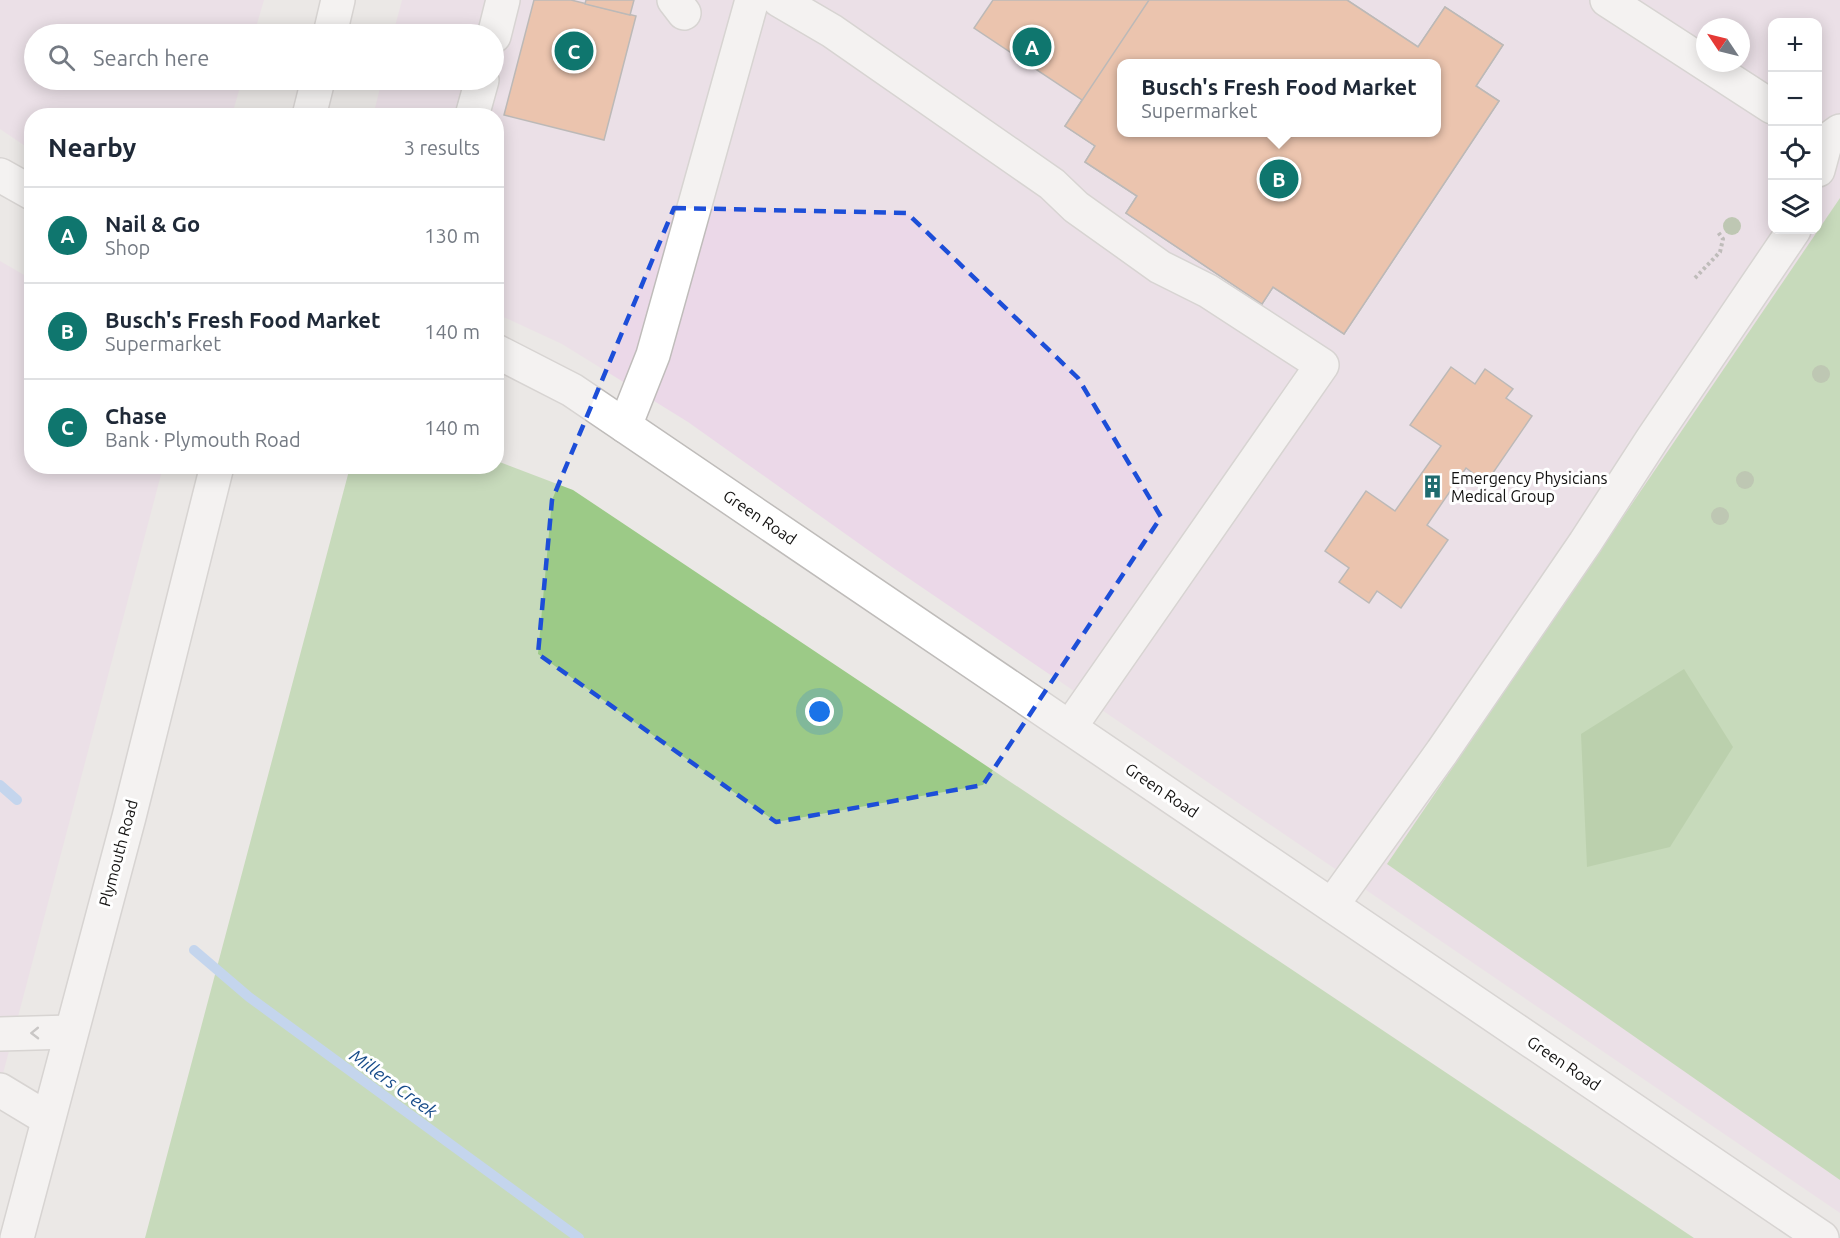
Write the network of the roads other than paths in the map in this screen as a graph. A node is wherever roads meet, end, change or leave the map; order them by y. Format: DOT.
graph roads {
  1 [pos="339,0"];
  2 [pos="503,0"];
  3 [pos="752,0"];
  4 [pos="778,0"];
  5 [pos="1607,0"];
  6 [pos="333,24"];
  7 [pos="497,24"];
  8 [pos="316,90"];
  9 [pos="479,90"];
  10 [pos="1768,104"];
  11 [pos="311,108"];
  12 [pos="474,108"];
  13 [pos="0,175"];
  14 [pos="24,188"];
  15 [pos="1791,234"];
  16 [pos="504,355"];
  17 [pos="625,426"];
  18 [pos="216,474"];
  19 [pos="1070,727"];
  20 [pos="1332,905"];
  21 [pos="70,1032"];
  22 [pos="0,1034"];
  23 [pos="0,1090"];
  24 [pos="48,1119"];
  25 [pos="17,1238"];
  26 [pos="1822,1238"];
  1 -- 6 [label="street"];
  2 -- 7 [label="street"];
  3 -- 17 [label="street"];
  4 -- 19 [label="street"];
  5 -- 10 [label="street"];
  8 -- 11 [label="street"];
  9 -- 12 [label="street"];
  13 -- 14 [label="street"];
  15 -- 20 [label="street"];
  16 -- 17 [label="street, Green Road"];
  17 -- 19 [label="street, Green Road"];
  18 -- 21 [label="street, Plymouth Road"];
  19 -- 20 [label="street, Green Road"];
  20 -- 26 [label="street, Green Road"];
  21 -- 22 [label="street, one-way"];
  21 -- 24 [label="street, Plymouth Road"];
  23 -- 24 [label="street"];
  24 -- 25 [label="street, Plymouth Road"];
}
